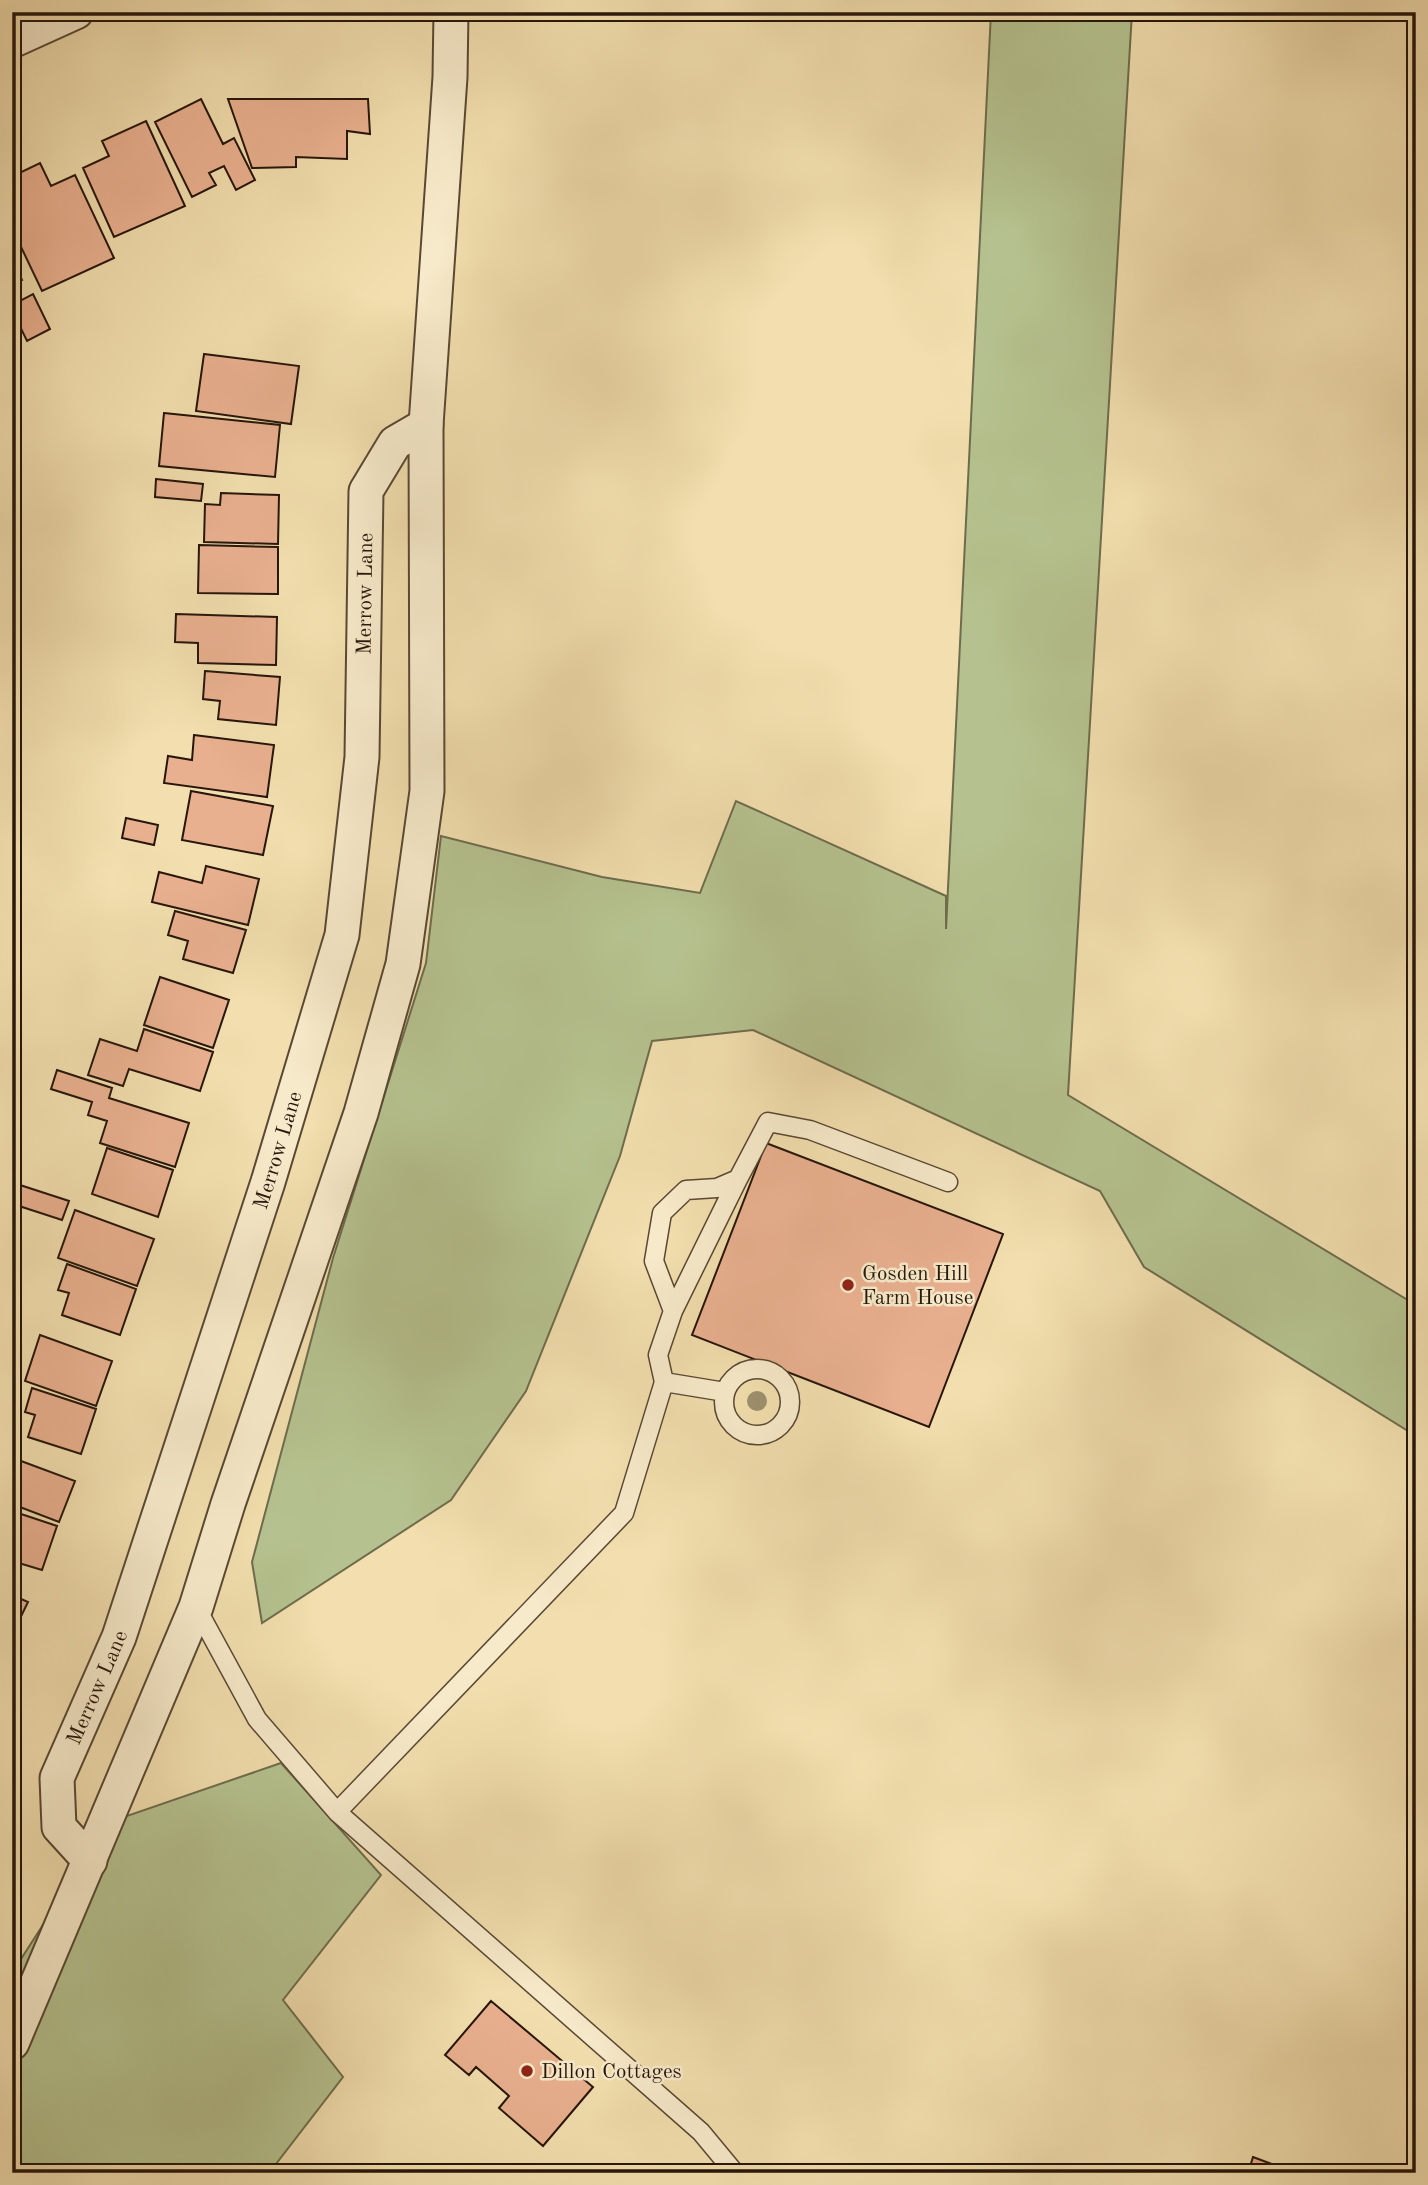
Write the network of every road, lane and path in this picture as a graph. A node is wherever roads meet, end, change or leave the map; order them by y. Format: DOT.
graph roads {
  1 [pos="76,12"];
  2 [pos="451,12"];
  3 [pos="12,41"];
  4 [pos="426,425"];
  5 [pos="738,1179"];
  6 [pos="948,1182"];
  7 [pos="673,1311"];
  8 [pos="664,1382"];
  9 [pos="725,1392"];
  10 [pos="196,1607"];
  11 [pos="337,1812"];
  12 [pos="90,1861"];
  13 [pos="12,2043"];
  14 [pos="735,2173"];
  1 -- 3 [label="street"];
  2 -- 4 [label="street"];
  4 -- 10 [label="street"];
  4 -- 12 [label="street, Merrow Lane"];
  5 -- 6 [label="lane"];
  5 -- 7 [label="lane"];
  5 -- 7 [label="lane"];
  7 -- 8 [label="lane"];
  8 -- 9 [label="lane"];
  8 -- 11 [label="lane"];
  10 -- 11 [label="lane"];
  10 -- 12 [label="street"];
  11 -- 14 [label="lane"];
  12 -- 13 [label="street"];
}
